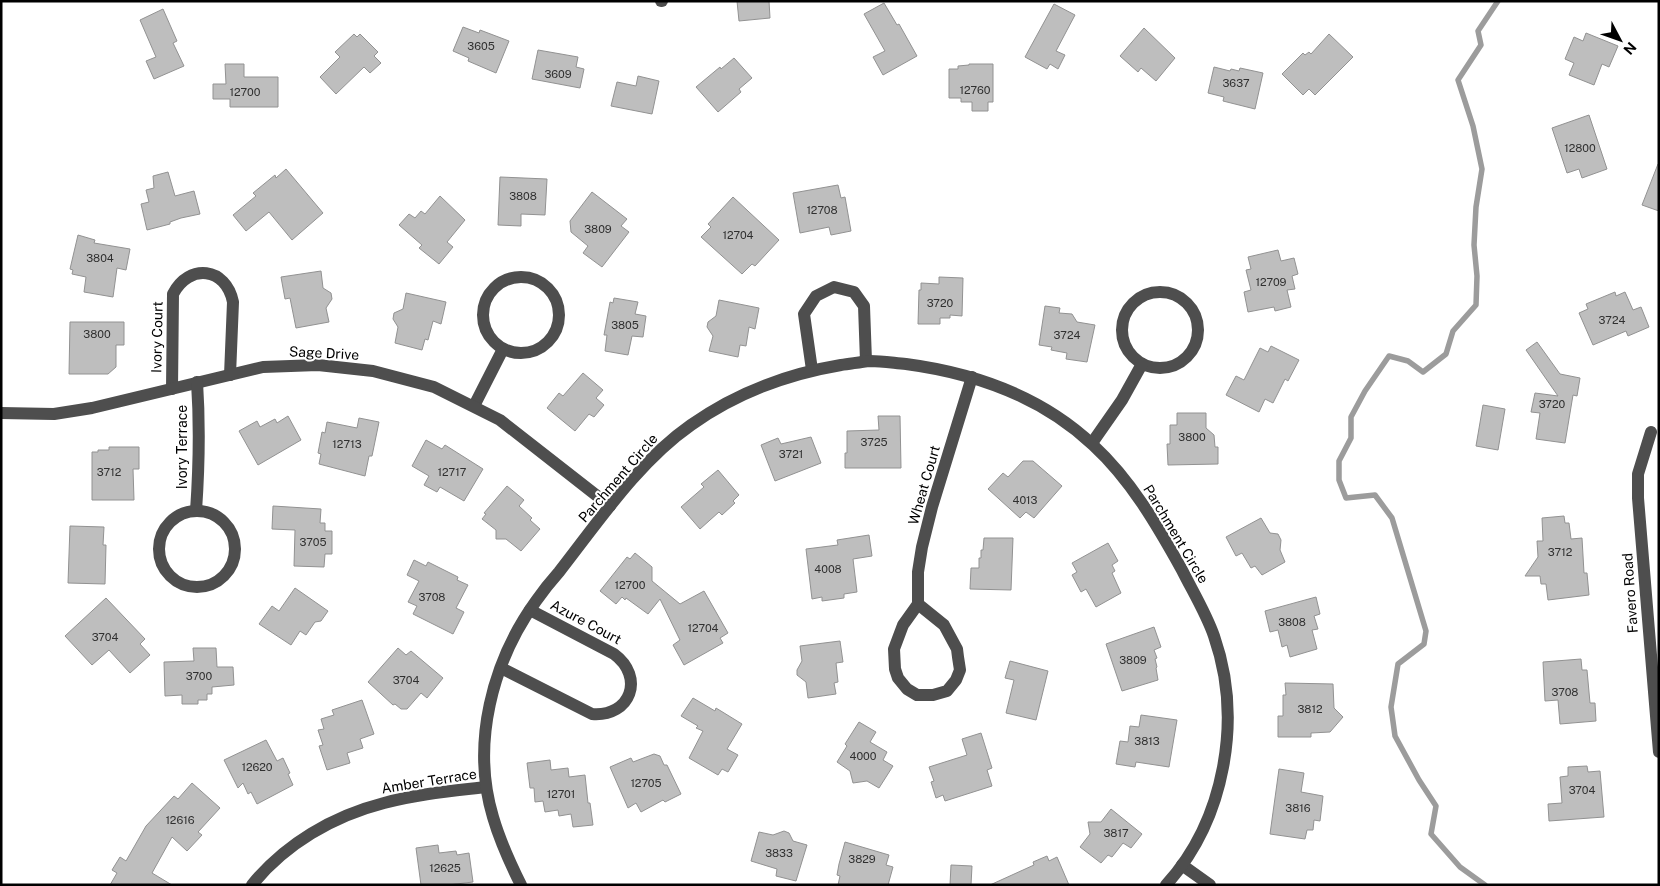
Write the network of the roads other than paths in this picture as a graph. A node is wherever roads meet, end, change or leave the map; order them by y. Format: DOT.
graph roads {
  1 [pos="503,349"];
  2 [pos="866,361"];
  3 [pos="1142,364"];
  4 [pos="812,370"];
  5 [pos="230,375"];
  6 [pos="972,377"];
  7 [pos="197,382"];
  8 [pos="172,388"];
  9 [pos="474,406"];
  10 [pos="1,413"];
  11 [pos="1651,432"];
  12 [pos="1092,443"];
  13 [pos="610,506"];
  14 [pos="196,511"];
  15 [pos="918,604"];
  16 [pos="530,610"];
  17 [pos="501,668"];
  18 [pos="1656,684"];
  19 [pos="1659,752"];
  20 [pos="486,787"];
  21 [pos="1182,864"];
  22 [pos="252,885"];
  23 [pos="521,885"];
  24 [pos="1166,885"];
  25 [pos="1210,885"];
  1 -- 1 [label="street"];
  1 -- 9 [label="street"];
  2 -- 4 [label="street, Parchment Circle"];
  2 -- 4 [label="street"];
  2 -- 6 [label="street, Parchment Circle"];
  3 -- 3 [label="street"];
  3 -- 12 [label="street"];
  4 -- 13 [label="street, Parchment Circle"];
  5 -- 7 [label="street, Sage Drive"];
  5 -- 8 [label="street, Ivory Court"];
  5 -- 9 [label="street, Sage Drive"];
  6 -- 12 [label="street, Parchment Circle"];
  6 -- 15 [label="street, Wheat Court"];
  7 -- 8 [label="street, Sage Drive"];
  7 -- 14 [label="street, Ivory Terrace"];
  8 -- 10 [label="street, Sage Drive"];
  9 -- 13 [label="street, Sage Drive"];
  11 -- 18 [label="street, Favero Road"];
  12 -- 21 [label="street, Parchment Circle"];
  13 -- 16 [label="street, Parchment Circle"];
  14 -- 14 [label="street"];
  15 -- 15 [label="street"];
  16 -- 17 [label="street, Parchment Circle"];
  16 -- 17 [label="street, Azure Court"];
  17 -- 20 [label="street, Parchment Circle"];
  18 -- 19 [label="street, Favero Road"];
  20 -- 22 [label="street, Amber Terrace"];
  20 -- 23 [label="street, Parchment Circle"];
  21 -- 24 [label="street, Parchment Circle"];
  21 -- 25 [label="street"];
}
